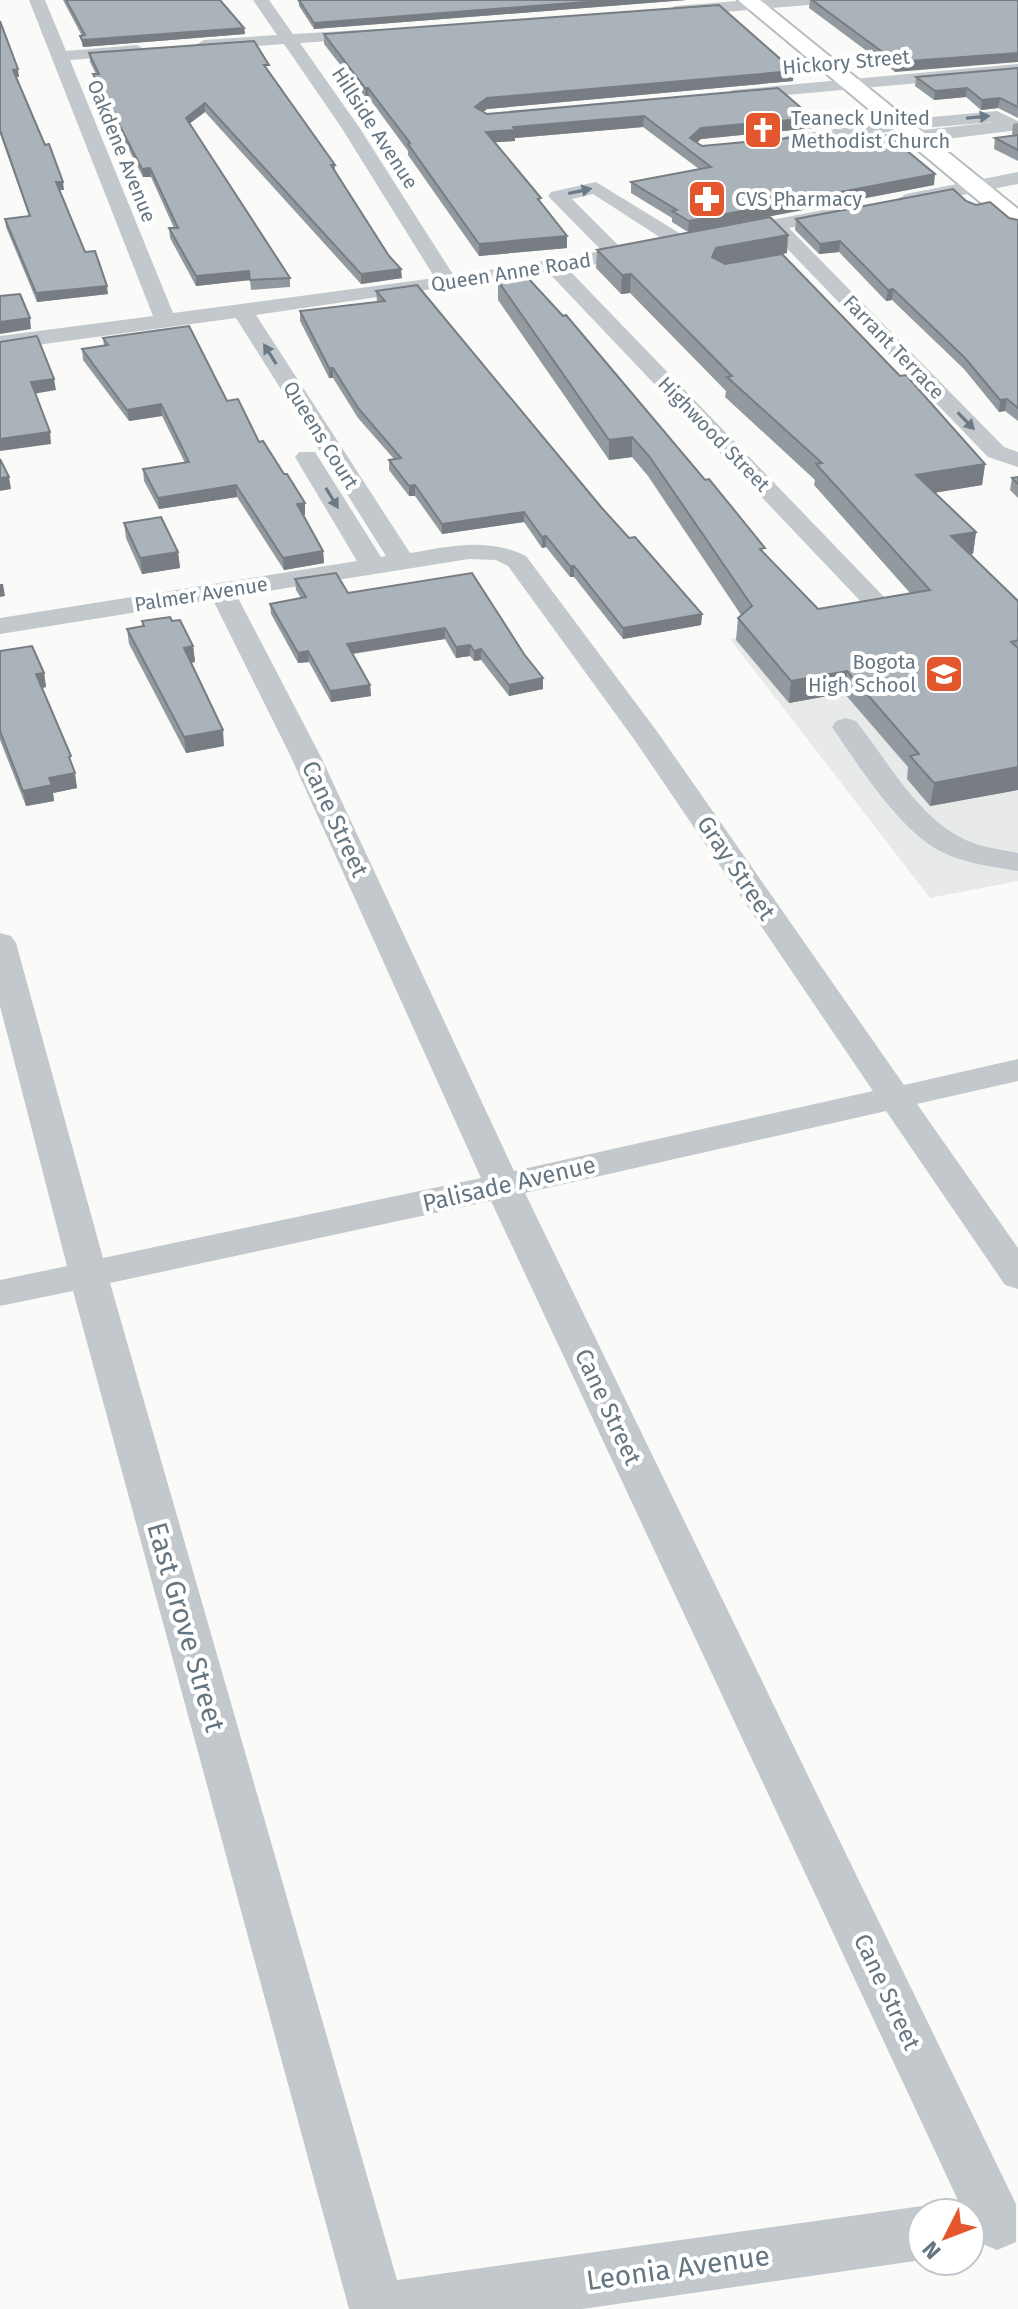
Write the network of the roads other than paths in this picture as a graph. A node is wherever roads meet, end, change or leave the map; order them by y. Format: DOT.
graph roads {
  1 [pos="37,0"];
  2 [pos="261,0"];
  3 [pos="809,0"];
  4 [pos="751,2"];
  5 [pos="661,12"];
  6 [pos="383,32"];
  7 [pos="290,38"];
  8 [pos="183,47"];
  9 [pos="153,49"];
  10 [pos="61,56"];
  11 [pos="1018,69"];
  12 [pos="849,84"];
  13 [pos="712,97"];
  14 [pos="1013,122"];
  15 [pos="908,131"];
  16 [pos="770,143"];
  17 [pos="1018,178"];
  18 [pos="977,187"];
  19 [pos="889,203"];
  20 [pos="860,209"];
  21 [pos="1017,219"];
  22 [pos="775,225"];
  23 [pos="697,240"];
  24 [pos="617,255"];
  25 [pos="808,259"];
  26 [pos="779,264"];
  27 [pos="554,267"];
  28 [pos="448,283"];
  29 [pos="230,311"];
  30 [pos="165,319"];
  31 [pos="0,343"];
  32 [pos="291,387"];
  33 [pos="266,391"];
  34 [pos="282,417"];
  35 [pos="298,443"];
  36 [pos="1018,460"];
  37 [pos="341,466"];
  38 [pos="314,469"];
  39 [pos="387,564"];
  40 [pos="221,590"];
  41 [pos="875,601"];
  42 [pos="0,626"];
  43 [pos="846,727"];
  44 [pos="1018,862"];
  45 [pos="0,943"];
  46 [pos="1018,1070"];
  47 [pos="892,1098"];
  48 [pos="503,1186"];
  49 [pos="88,1274"];
  50 [pos="1018,1276"];
  51 [pos="0,1293"];
  52 [pos="995,2223"];
  53 [pos="906,2235"];
  54 [pos="377,2309"];
  55 [pos="387,2309"];
  1 -- 10 [label="street, Oakdene Avenue"];
  2 -- 7 [label="street, Hillside Avenue"];
  3 -- 4 [label="street"];
  4 -- 5 [label="street"];
  4 -- 12 [label="main road"];
  6 -- 7 [label="street"];
  7 -- 8 [label="street"];
  7 -- 28 [label="street, Hillside Avenue"];
  9 -- 10 [label="street"];
  10 -- 30 [label="street, Oakdene Avenue"];
  11 -- 12 [label="street, Hickory Street"];
  12 -- 13 [label="street, Hickory Street"];
  12 -- 15 [label="main road"];
  14 -- 15 [label="street"];
  15 -- 16 [label="street"];
  15 -- 18 [label="main road"];
  17 -- 18 [label="street"];
  18 -- 19 [label="street"];
  18 -- 21 [label="main road"];
  20 -- 22 [label="street, Queen Anne Road"];
  22 -- 23 [label="street, Queen Anne Road"];
  22 -- 25 [label="street, Farrant Terrace"];
  23 -- 24 [label="street, Queen Anne Road"];
  24 -- 23 [label="street, one-way"];
  24 -- 27 [label="street, Queen Anne Road"];
  25 -- 26 [label="street"];
  25 -- 36 [label="street, Farrant Terrace, one-way"];
  27 -- 28 [label="street, Queen Anne Road"];
  27 -- 41 [label="street, Highwood Street"];
  28 -- 29 [label="street, Queen Anne Road"];
  29 -- 30 [label="street, Queen Anne Road"];
  32 -- 29 [label="street, Queens Court, one-way"];
  29 -- 33 [label="street, Queens Court"];
  30 -- 31 [label="street, Queen Anne Road"];
  32 -- 33 [label="street"];
  32 -- 37 [label="street, Queens Court"];
  33 -- 34 [label="street, Queens Court"];
  35 -- 38 [label="street, Queens Court"];
  37 -- 38 [label="street"];
  37 -- 39 [label="street, Queens Court"];
  38 -- 39 [label="street, Queens Court, one-way"];
  39 -- 40 [label="street, Palmer Avenue"];
  39 -- 47 [label="street, Gray Street"];
  40 -- 42 [label="street, Palmer Avenue"];
  40 -- 48 [label="street, Cane Street"];
  43 -- 44 [label="street"];
  45 -- 49 [label="street, East Grove Street"];
  46 -- 47 [label="street, Palisade Avenue"];
  47 -- 48 [label="street, Palisade Avenue"];
  47 -- 50 [label="street, Gray Street"];
  48 -- 49 [label="street, Palisade Avenue"];
  48 -- 52 [label="street, Cane Street"];
  49 -- 51 [label="street, Palisade Avenue"];
  49 -- 54 [label="street, East Grove Street"];
  53 -- 55 [label="street, Leonia Avenue"];
}
